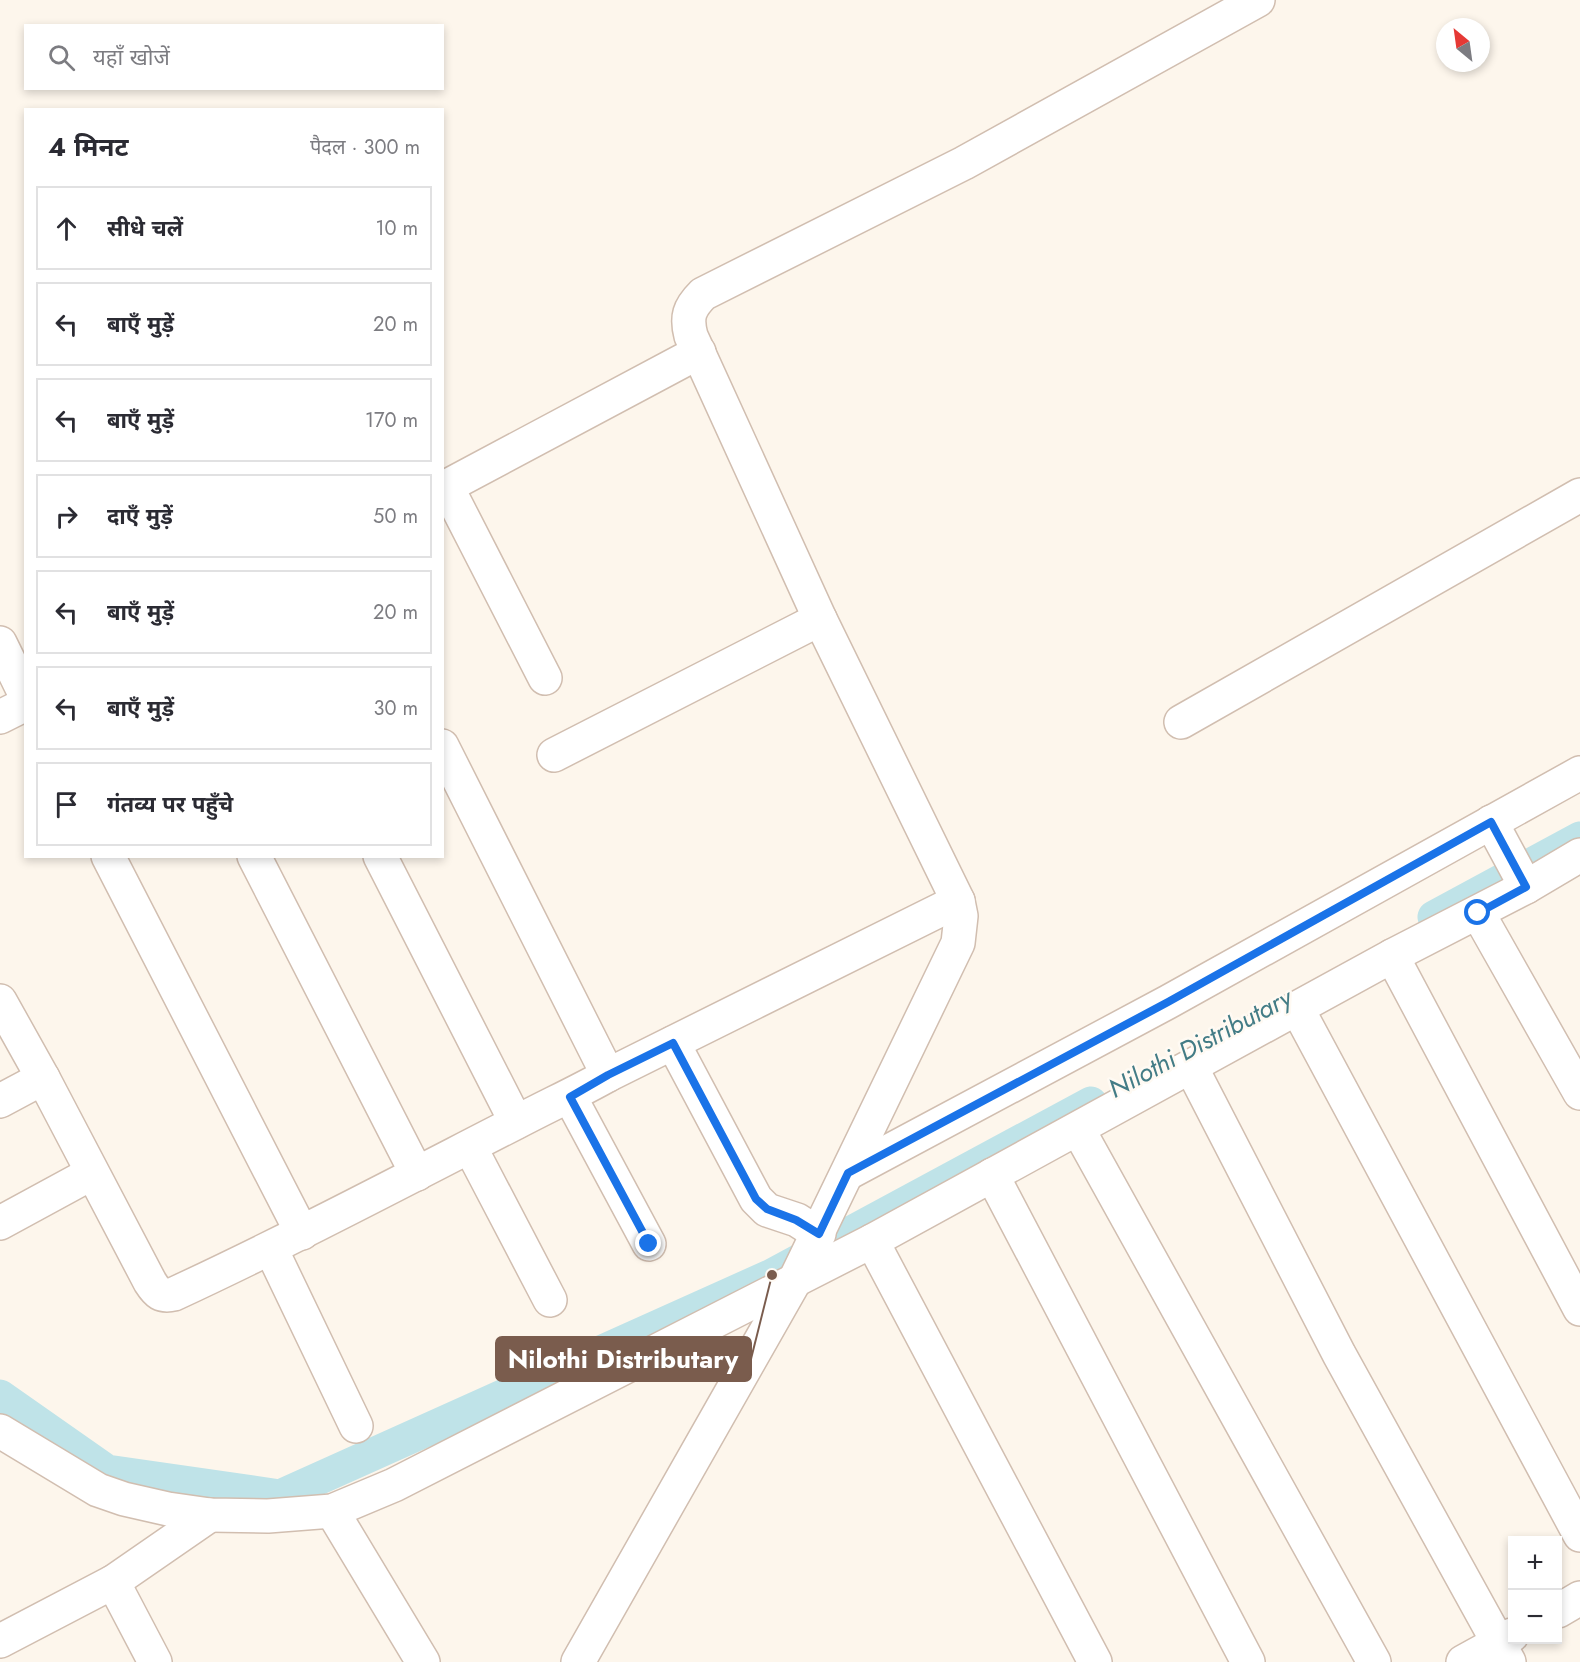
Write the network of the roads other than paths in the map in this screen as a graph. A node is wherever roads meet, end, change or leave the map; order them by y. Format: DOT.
graph roads {
  1 [pos="1258,0"];
  2 [pos="699,352"];
  3 [pos="445,488"];
  4 [pos="1580,495"];
  5 [pos="820,619"];
  6 [pos="0,643"];
  7 [pos="545,678"];
  8 [pos="24,692"];
  9 [pos="24,705"];
  10 [pos="0,717"];
  11 [pos="1180,722"];
  12 [pos="444,750"];
  13 [pos="554,755"];
  14 [pos="1580,773"];
  15 [pos="1494,829"];
  16 [pos="1580,855"];
  17 [pos="109,858"];
  18 [pos="255,858"];
  19 [pos="381,858"];
  20 [pos="1522,880"];
  21 [pos="958,901"];
  22 [pos="1478,913"];
  23 [pos="1392,956"];
  24 [pos="0,1001"];
  25 [pos="1297,1008"];
  26 [pos="673,1043"];
  27 [pos="1191,1067"];
  28 [pos="608,1075"];
  29 [pos="43,1078"];
  30 [pos="1580,1093"];
  31 [pos="570,1097"];
  32 [pos="0,1101"];
  33 [pos="516,1122"];
  34 [pos="1078,1128"];
  35 [pos="470,1147"];
  36 [pos="92,1173"];
  37 [pos="848,1173"];
  38 [pos="417,1174"];
  39 [pos="992,1174"];
  40 [pos="0,1223"];
  41 [pos="302,1233"];
  42 [pos="818,1235"];
  43 [pos="872,1241"];
  44 [pos="649,1244"];
  45 [pos="271,1249"];
  46 [pos="795,1281"];
  47 [pos="550,1300"];
  48 [pos="1580,1309"];
  49 [pos="356,1426"];
  50 [pos="0,1431"];
  51 [pos="332,1511"];
  52 [pos="210,1515"];
  53 [pos="1580,1535"];
  54 [pos="112,1582"];
  55 [pos="1580,1599"];
  56 [pos="1562,1608"];
  57 [pos="0,1641"];
  58 [pos="1507,1646"];
  59 [pos="155,1662"];
  60 [pos="423,1662"];
  61 [pos="578,1662"];
  62 [pos="1095,1662"];
  63 [pos="1248,1662"];
  64 [pos="1374,1662"];
  65 [pos="1463,1662"];
  1 -- 2 [label="street"];
  2 -- 3 [label="street"];
  2 -- 5 [label="street"];
  3 -- 7 [label="street"];
  4 -- 11 [label="street"];
  5 -- 13 [label="street"];
  5 -- 21 [label="street"];
  6 -- 8 [label="street"];
  9 -- 10 [label="street"];
  12 -- 28 [label="street"];
  14 -- 15 [label="street"];
  15 -- 20 [label="street"];
  15 -- 37 [label="street"];
  16 -- 20 [label="street"];
  17 -- 41 [label="street"];
  18 -- 38 [label="street"];
  19 -- 33 [label="street"];
  20 -- 22 [label="street"];
  21 -- 26 [label="street"];
  21 -- 37 [label="street"];
  22 -- 23 [label="street"];
  22 -- 30 [label="street"];
  23 -- 25 [label="street"];
  23 -- 48 [label="street"];
  24 -- 29 [label="street"];
  25 -- 27 [label="street"];
  25 -- 53 [label="street"];
  26 -- 28 [label="street"];
  26 -- 42 [label="street"];
  27 -- 34 [label="street"];
  27 -- 58 [label="street"];
  28 -- 31 [label="street"];
  29 -- 32 [label="street"];
  29 -- 36 [label="street"];
  31 -- 33 [label="street"];
  31 -- 44 [label="street"];
  33 -- 35 [label="street"];
  34 -- 39 [label="street"];
  34 -- 64 [label="street"];
  35 -- 38 [label="street"];
  35 -- 47 [label="street"];
  36 -- 40 [label="street"];
  36 -- 45 [label="street"];
  37 -- 42 [label="street"];
  38 -- 41 [label="street"];
  39 -- 43 [label="street"];
  39 -- 63 [label="street"];
  41 -- 45 [label="street"];
  42 -- 46 [label="street"];
  43 -- 46 [label="street"];
  43 -- 62 [label="street"];
  45 -- 49 [label="street"];
  46 -- 51 [label="street"];
  46 -- 61 [label="street"];
  50 -- 52 [label="street"];
  51 -- 52 [label="street"];
  51 -- 60 [label="street"];
  52 -- 54 [label="street"];
  54 -- 57 [label="street"];
  54 -- 59 [label="street"];
  55 -- 56 [label="street"];
  58 -- 65 [label="street"];
}
